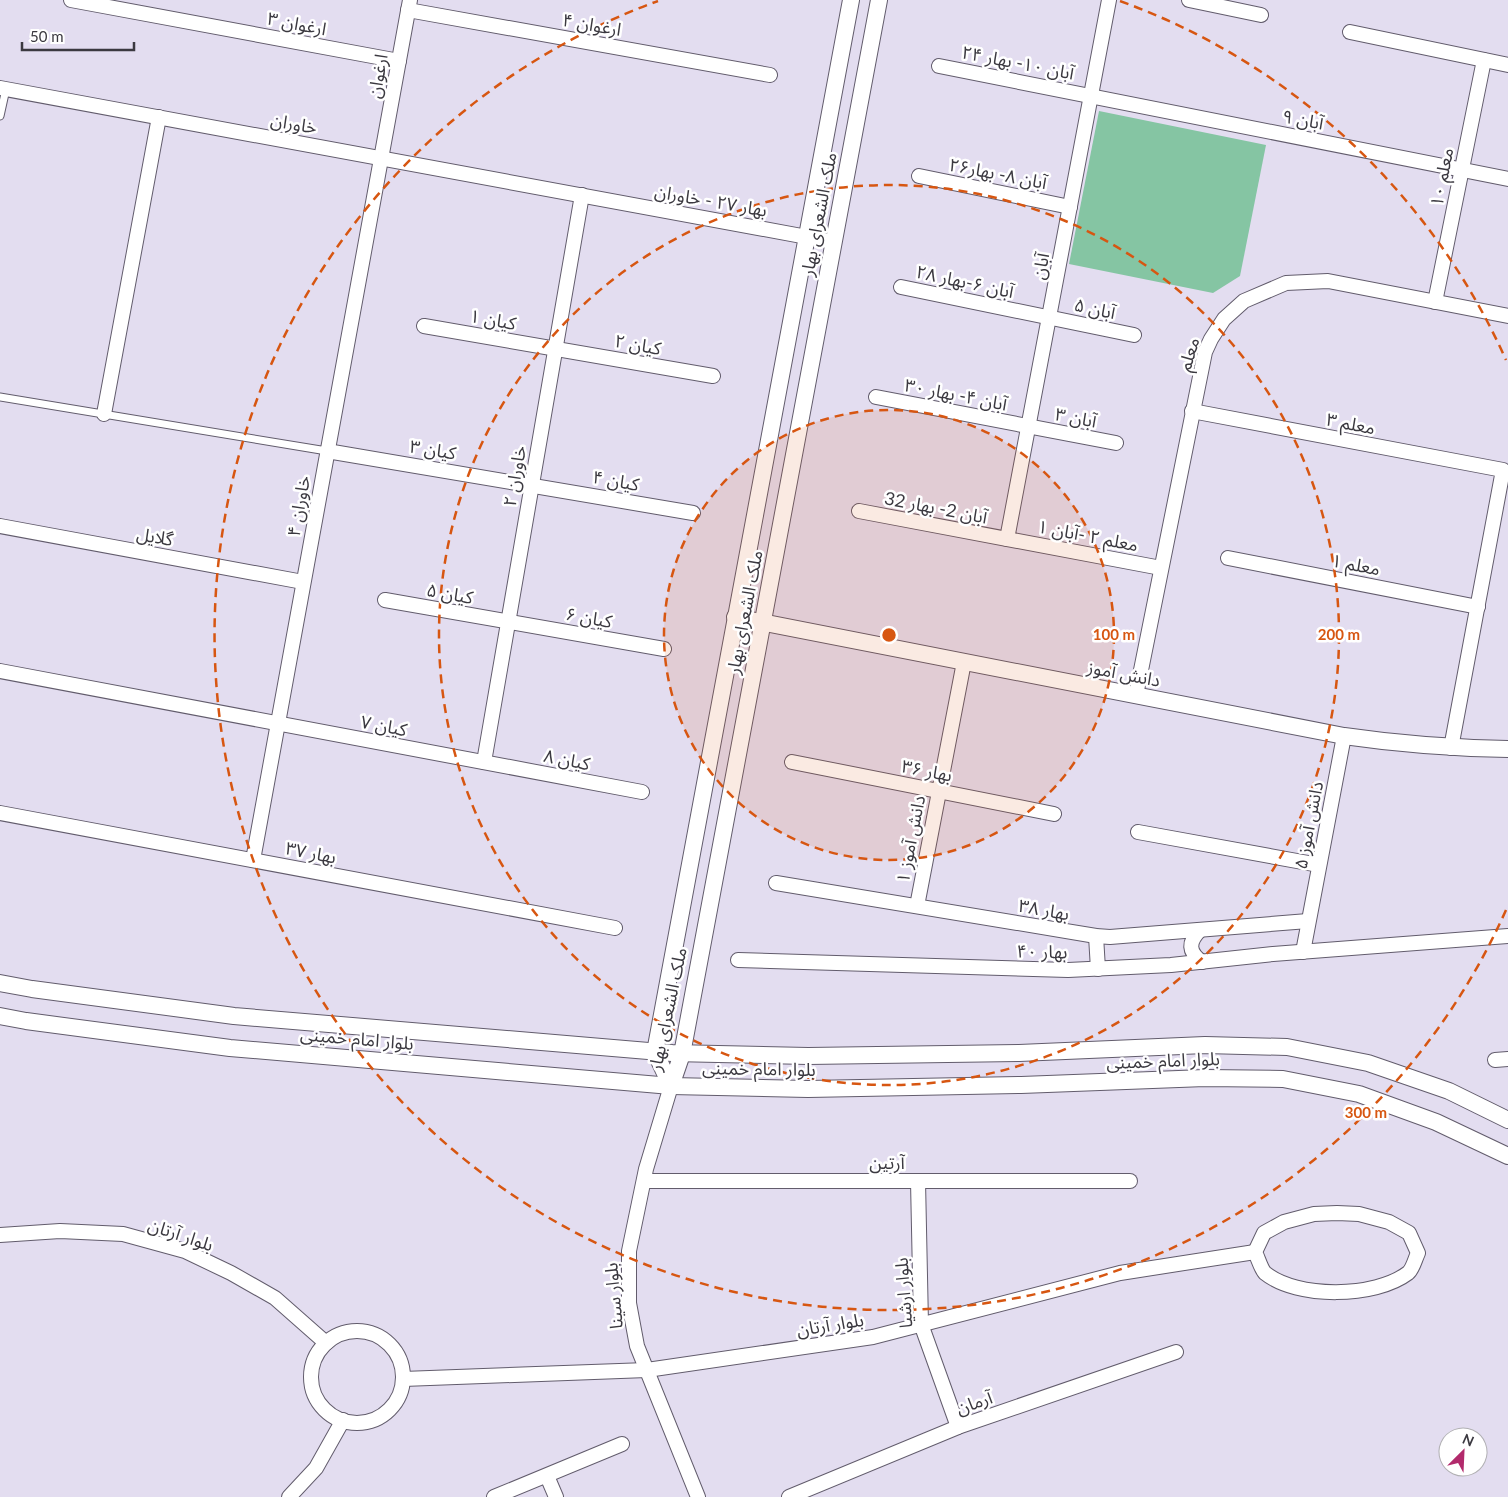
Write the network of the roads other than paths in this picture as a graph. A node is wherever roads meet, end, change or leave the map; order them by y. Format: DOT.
graph roads {
  1 [pos="71,0"];
  2 [pos="851,0"];
  3 [pos="878,0"];
  4 [pos="1109,0"];
  5 [pos="1189,0"];
  6 [pos="409,5"];
  7 [pos="1261,15"];
  8 [pos="1350,32"];
  9 [pos="1484,60"];
  10 [pos="398,61"];
  11 [pos="1508,64"];
  12 [pos="939,66"];
  13 [pos="770,75"];
  14 [pos="3,88"];
  15 [pos="1091,96"];
  16 [pos="0,116"];
  17 [pos="159,117"];
  18 [pos="381,158"];
  19 [pos="1462,169"];
  20 [pos="919,176"];
  21 [pos="1508,179"];
  22 [pos="582,195"];
  23 [pos="1070,206"];
  24 [pos="807,237"];
  25 [pos="834,242"];
  26 [pos="902,287"];
  27 [pos="1435,302"];
  28 [pos="1508,316"];
  29 [pos="1049,318"];
  30 [pos="424,326"];
  31 [pos="1134,335"];
  32 [pos="555,348"];
  33 [pos="713,376"];
  34 [pos="0,396"];
  35 [pos="876,398"];
  36 [pos="1192,411"];
  37 [pos="104,414"];
  38 [pos="1029,427"];
  39 [pos="1116,443"];
  40 [pos="327,450"];
  41 [pos="532,484"];
  42 [pos="859,511"];
  43 [pos="693,513"];
  44 [pos="0,526"];
  45 [pos="1007,539"];
  46 [pos="1228,558"];
  47 [pos="1161,568"];
  48 [pos="303,582"];
  49 [pos="385,600"];
  50 [pos="1478,607"];
  51 [pos="736,617"];
  52 [pos="508,622"];
  53 [pos="762,622"];
  54 [pos="664,649"];
  55 [pos="964,662"];
  56 [pos="0,672"];
  57 [pos="1136,695"];
  58 [pos="278,724"];
  59 [pos="1344,736"];
  60 [pos="1451,748"];
  61 [pos="1508,749"];
  62 [pos="484,762"];
  63 [pos="792,762"];
  64 [pos="939,791"];
  65 [pos="642,792"];
  66 [pos="0,813"];
  67 [pos="1054,814"];
  68 [pos="1138,832"];
  69 [pos="253,860"];
  70 [pos="1319,865"];
  71 [pos="776,883"];
  72 [pos="917,906"];
  73 [pos="1308,921"];
  74 [pos="615,928"];
  75 [pos="1200,930"];
  76 [pos="1096,936"];
  77 [pos="1508,936"];
  78 [pos="1303,952"];
  79 [pos="738,960"];
  80 [pos="1202,962"];
  81 [pos="1098,969"];
  82 [pos="0,983"];
  83 [pos="0,1016"];
  84 [pos="655,1052"];
  85 [pos="682,1054"];
  86 [pos="671,1086"];
  87 [pos="1508,1120"];
  88 [pos="1508,1156"];
  89 [pos="644,1181"];
  90 [pos="918,1181"];
  91 [pos="1130,1181"];
  92 [pos="0,1235"];
  93 [pos="1256,1252"];
  94 [pos="921,1324"];
  95 [pos="326,1343"];
  96 [pos="1176,1352"];
  97 [pos="647,1370"];
  98 [pos="403,1379"];
  99 [pos="343,1420"];
  100 [pos="958,1427"];
  101 [pos="622,1444"];
  102 [pos="547,1476"];
  103 [pos="289,1497"];
  104 [pos="494,1497"];
  105 [pos="556,1497"];
  106 [pos="698,1497"];
  107 [pos="789,1497"];
  1 -- 10 [label="street, ارغوان ۳"];
  2 -- 24 [label="street, ملک الشعرای بهار"];
  3 -- 25 [label="street, ملک الشعرای بهار"];
  4 -- 15 [label="street, آبان"];
  5 -- 7 [label="street"];
  6 -- 10 [label="street, ارغوان"];
  6 -- 13 [label="street, ارغوان ۴"];
  8 -- 9 [label="street"];
  9 -- 11 [label="street"];
  9 -- 19 [label="street, معلم ۱۰"];
  10 -- 18 [label="street, ارغوان"];
  12 -- 15 [label="street, آبان ۱۰- بهار ۲۴"];
  14 -- 16 [label="lane"];
  14 -- 17 [label="street, خاوران"];
  15 -- 19 [label="street, آبان ۹"];
  15 -- 23 [label="street, آبان"];
  17 -- 18 [label="street, خاوران"];
  17 -- 37 [label="street"];
  18 -- 22 [label="street, خاوران"];
  18 -- 40 [label="street, خاوران ۴"];
  19 -- 21 [label="street, آبان ۹"];
  19 -- 27 [label="street, معلم ۱۰"];
  20 -- 23 [label="street, ۲۶آبان ۸- بهار"];
  22 -- 24 [label="street, بهار ۲۷ - خاوران"];
  22 -- 32 [label="street, خاوران ۲"];
  23 -- 29 [label="street, آبان"];
  24 -- 25 [label="street, بهار ۲۷ - خاوران"];
  24 -- 51 [label="street, ملک الشعرای بهار"];
  25 -- 53 [label="street, ملک الشعرای بهار"];
  26 -- 29 [label="street, آبان ۶-بهار ۲۸"];
  27 -- 28 [label="street, معلم"];
  27 -- 36 [label="street, معلم"];
  29 -- 31 [label="street, آبان ۵"];
  29 -- 38 [label="street, آبان"];
  30 -- 32 [label="street, کیان ۱"];
  32 -- 33 [label="street, کیان ۲"];
  32 -- 41 [label="street, خاوران ۲"];
  34 -- 37 [label="lane"];
  35 -- 38 [label="street, آبان ۴- بهار ۳۰"];
  36 -- 47 [label="street, معلم"];
  36 -- 50 [label="street, معلم ۳"];
  37 -- 40 [label="lane"];
  38 -- 39 [label="street, آبان ۳"];
  38 -- 45 [label="street, آبان"];
  40 -- 41 [label="street, کیان ۳"];
  40 -- 48 [label="street, خاوران ۴"];
  41 -- 43 [label="street, کیان ۴"];
  41 -- 52 [label="street, خاوران ۲"];
  42 -- 45 [label="street, آبان 2- بهار 32"];
  44 -- 48 [label="street, گلایل"];
  45 -- 47 [label="street, معلم ۲ -آبان ۱"];
  46 -- 50 [label="street, معلم ۱"];
  47 -- 57 [label="street, معلم"];
  48 -- 58 [label="street, خاوران ۴"];
  49 -- 52 [label="street, کیان ۵"];
  50 -- 60 [label="street"];
  51 -- 53 [label="street, دانش آموز"];
  51 -- 84 [label="street, ملک الشعرای بهار"];
  52 -- 54 [label="street, کیان ۶"];
  52 -- 62 [label="street, خاوران ۲"];
  53 -- 55 [label="street, دانش آموز"];
  53 -- 85 [label="street, ملک الشعرای بهار"];
  55 -- 57 [label="street, دانش آموز"];
  55 -- 64 [label="street, دانش آموز ۱"];
  56 -- 58 [label="street, کیان ۷"];
  57 -- 59 [label="street, دانش آموز"];
  58 -- 62 [label="street, کیان ۷"];
  58 -- 69 [label="street, خاوران ۴"];
  59 -- 60 [label="street, دانش آموز"];
  59 -- 70 [label="street, دانش آموز ۵"];
  60 -- 61 [label="street, دانش آموز"];
  62 -- 65 [label="street, کیان ۸"];
  63 -- 64 [label="street, بهار ۳۶"];
  64 -- 67 [label="street, بهار ۳۶"];
  64 -- 72 [label="street, دانش آموز ۱"];
  66 -- 69 [label="street, بهار ۳۷"];
  68 -- 70 [label="street"];
  69 -- 74 [label="street, بهار ۳۷"];
  70 -- 73 [label="street, دانش آموز ۵"];
  71 -- 72 [label="street, بهار ۳۸"];
  72 -- 76 [label="street, بهار ۳۸"];
  73 -- 75 [label="street, بهار ۳۸"];
  73 -- 78 [label="street, دانش آموز ۵"];
  75 -- 76 [label="street, بهار ۳۸"];
  75 -- 80 [label="street"];
  76 -- 81 [label="street"];
  77 -- 78 [label="street, بهار ۴۰"];
  78 -- 80 [label="street, بهار ۴۰"];
  79 -- 81 [label="street, بهار ۴۰"];
  80 -- 81 [label="street, بهار ۴۰"];
  82 -- 84 [label="street, بلوار امام خمینی"];
  83 -- 86 [label="street, بلوار امام خمینی"];
  84 -- 85 [label="street, بلوار امام خمینی"];
  84 -- 86 [label="street, ملک الشعرای بهار"];
  85 -- 86 [label="street, ملک الشعرای بهار"];
  85 -- 87 [label="street, بلوار امام خمینی"];
  86 -- 88 [label="street, بلوار امام خمینی"];
  86 -- 89 [label="street, بلوار سینا"];
  89 -- 90 [label="street, آرتین"];
  89 -- 97 [label="street, بلوار سینا"];
  90 -- 91 [label="street, آرتین"];
  90 -- 94 [label="street, بلوار ارشیا"];
  92 -- 95 [label="street, بلوار آرتان"];
  93 -- 93 [label="street"];
  93 -- 94 [label="street, بلوار آرتان"];
  94 -- 97 [label="street, بلوار آرتان"];
  94 -- 100 [label="street, بلوار ارشیا"];
  95 -- 98 [label="street"];
  95 -- 99 [label="street"];
  96 -- 100 [label="street, آرمان"];
  97 -- 98 [label="street, بلوار آرتان"];
  97 -- 106 [label="street, بلوار سینا"];
  98 -- 99 [label="street"];
  99 -- 103 [label="street"];
  100 -- 107 [label="street, آرمان"];
  101 -- 102 [label="street"];
  102 -- 104 [label="street"];
  102 -- 105 [label="street"];
}
